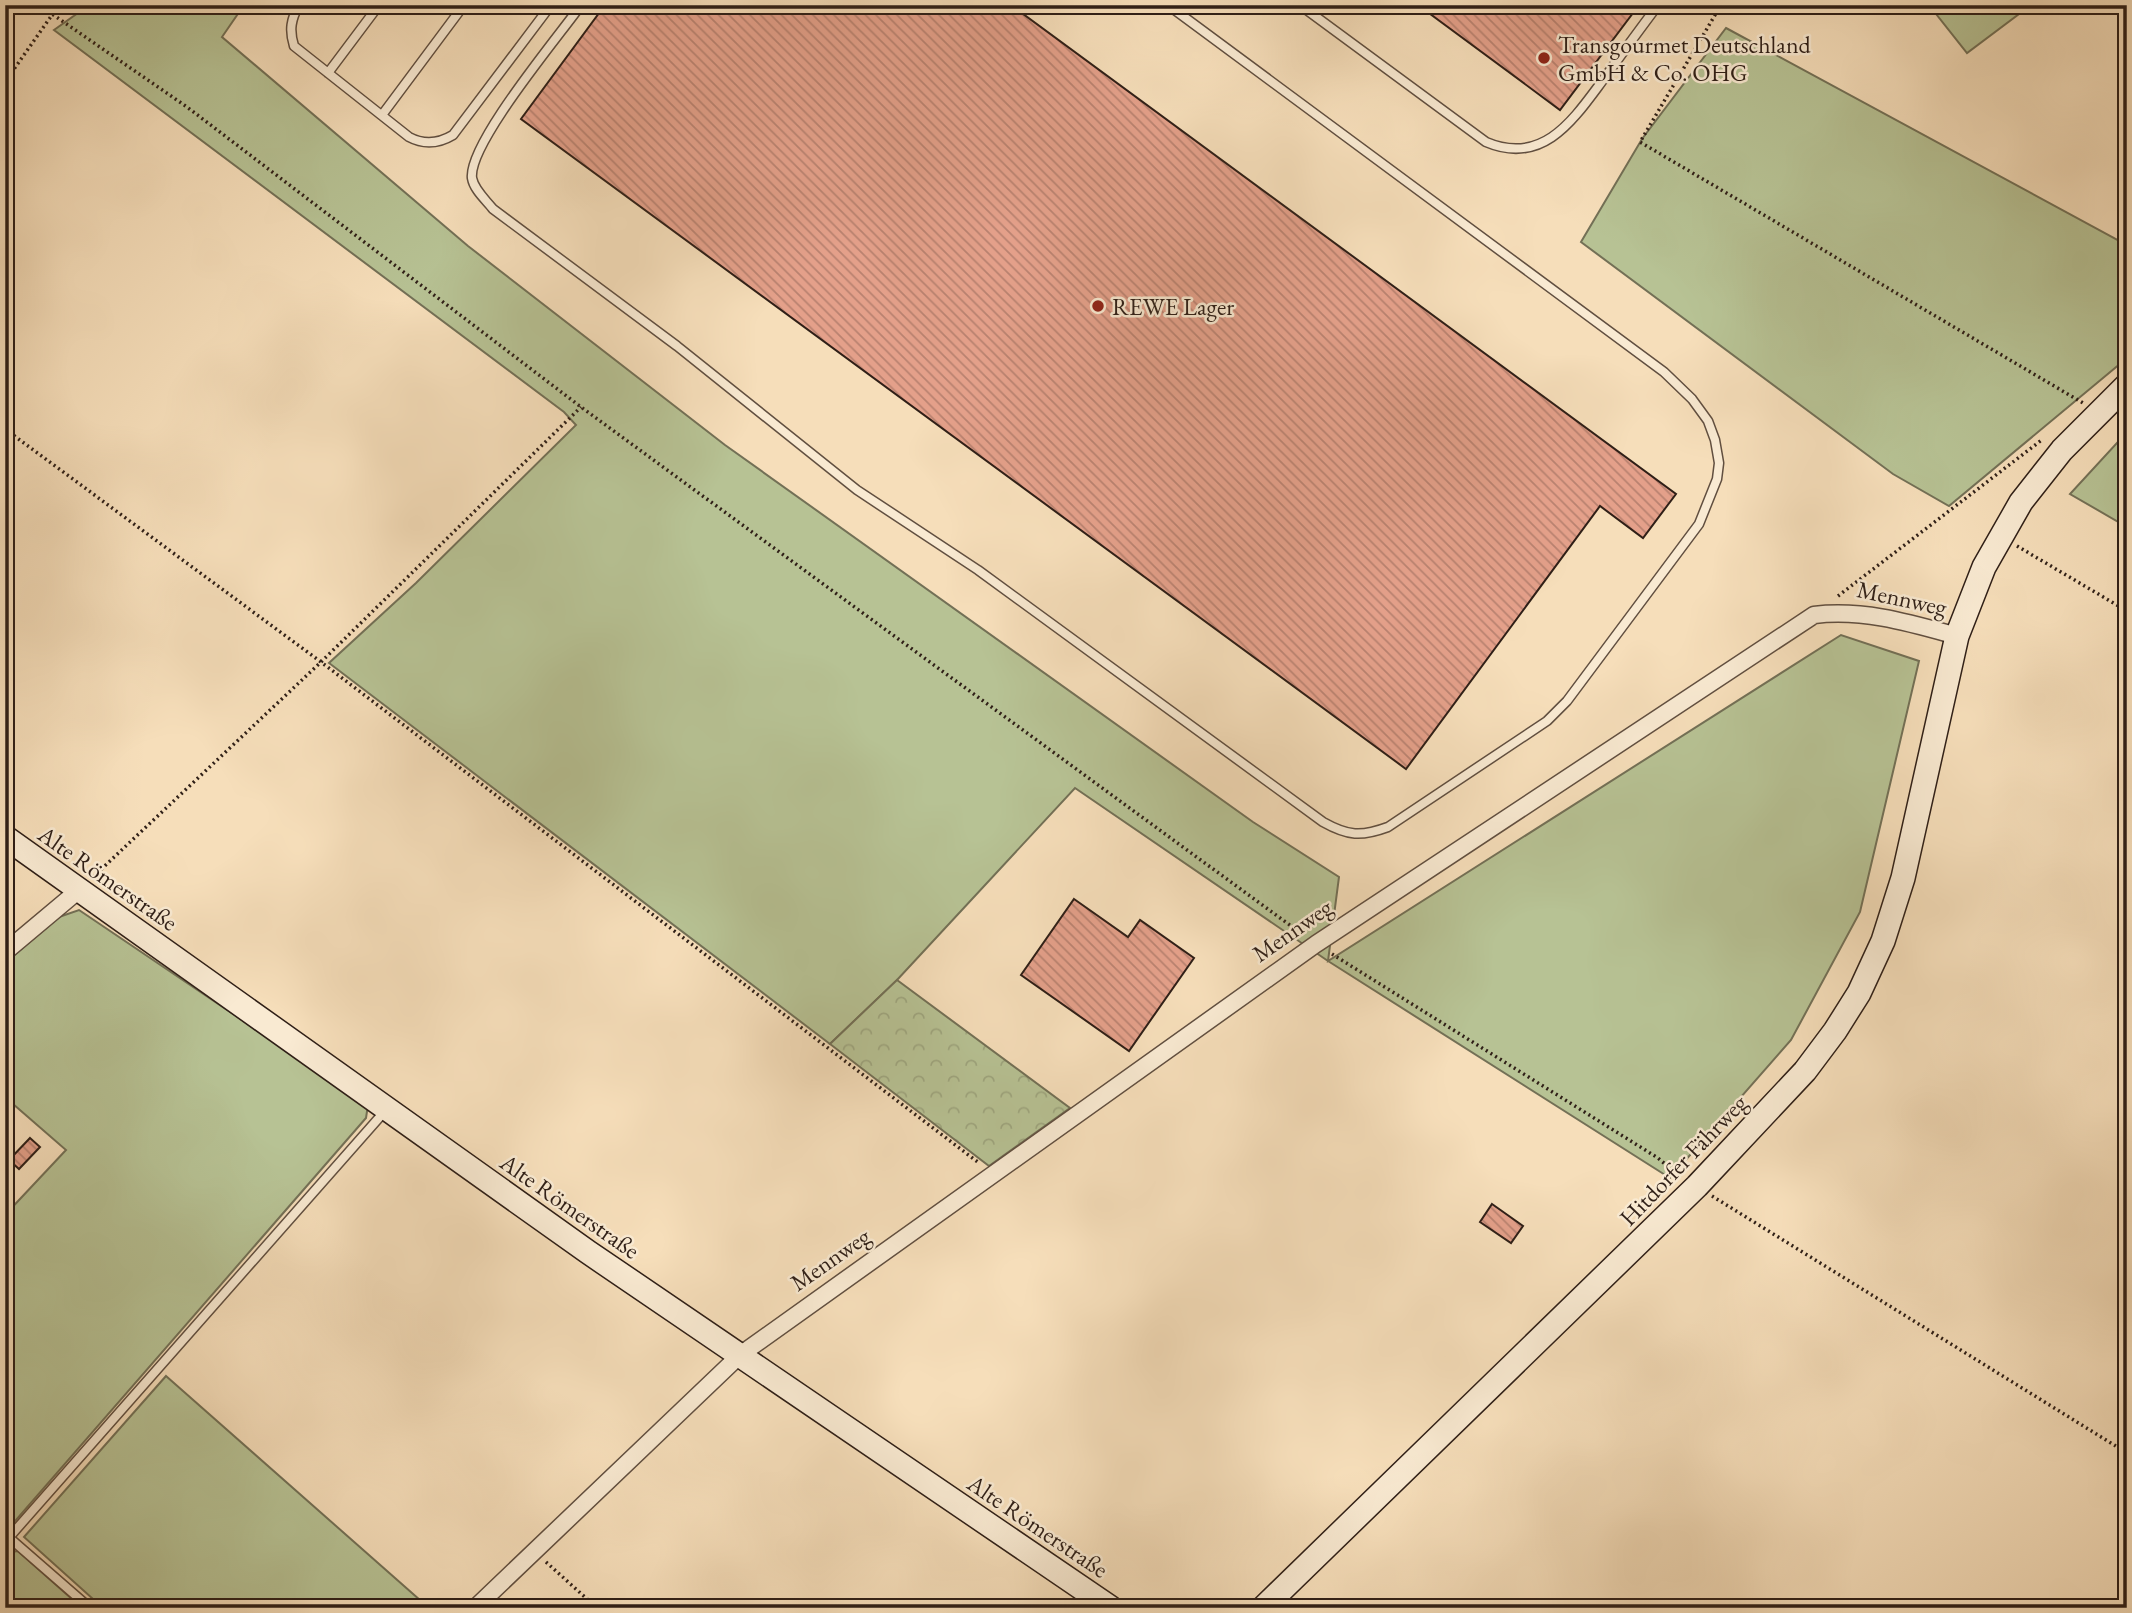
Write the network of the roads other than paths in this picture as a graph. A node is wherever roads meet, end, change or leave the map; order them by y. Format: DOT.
graph roads {
  1 [pos="299,5"];
  2 [pos="379,5"];
  3 [pos="464,5"];
  4 [pos="551,5"];
  5 [pos="581,5"];
  6 [pos="1168,5"];
  7 [pos="1300,5"];
  8 [pos="1658,5"];
  9 [pos="328,73"];
  10 [pos="382,115"];
  11 [pos="2127,385"];
  12 [pos="1957,636"];
  13 [pos="5,837"];
  14 [pos="79,890"];
  15 [pos="5,952"];
  16 [pos="387,1109"];
  17 [pos="740,1355"];
  18 [pos="7,1538"];
  19 [pos="1255,1602"];
  20 [pos="90,1608"];
  21 [pos="475,1608"];
  22 [pos="1111,1608"];
  1 -- 9 [label="lane"];
  2 -- 9 [label="lane"];
  3 -- 10 [label="lane"];
  4 -- 10 [label="lane"];
  5 -- 6 [label="lane"];
  7 -- 8 [label="lane"];
  9 -- 10 [label="lane"];
  11 -- 12 [label="street, Mennweg"];
  12 -- 17 [label="street, Mennweg"];
  12 -- 19 [label="street, Hitdorfer Fährweg"];
  13 -- 14 [label="street, Alte Römerstraße"];
  14 -- 15 [label="street"];
  14 -- 16 [label="street, Alte Römerstraße"];
  16 -- 17 [label="street, Alte Römerstraße"];
  16 -- 18 [label="lane"];
  17 -- 21 [label="street, Mennweg"];
  17 -- 22 [label="street, Alte Römerstraße"];
  18 -- 20 [label="lane"];
}
